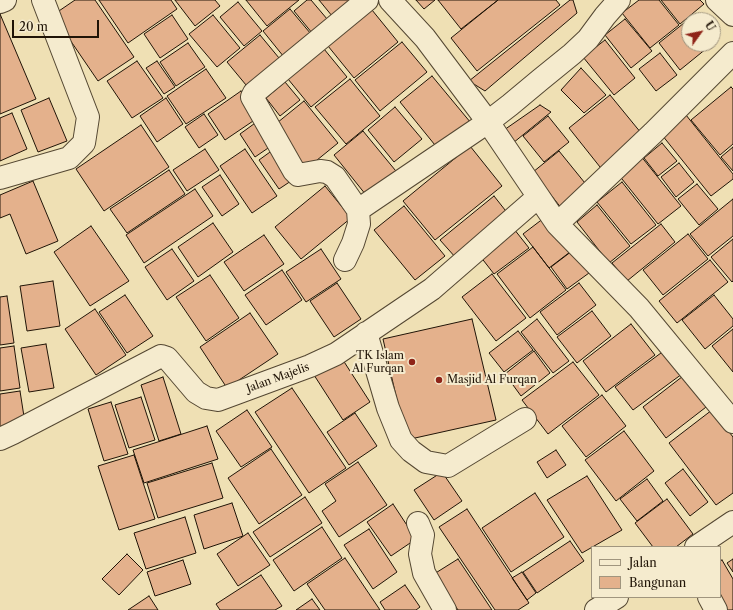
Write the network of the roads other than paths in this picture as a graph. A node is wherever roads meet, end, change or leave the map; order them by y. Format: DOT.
graph roads {
  1 [pos="5,0"];
  2 [pos="42,0"];
  3 [pos="367,0"];
  4 [pos="390,0"];
  5 [pos="619,0"];
  6 [pos="717,0"];
  7 [pos="0,2"];
  8 [pos="733,15"];
  9 [pos="733,53"];
  10 [pos="488,122"];
  11 [pos="0,178"];
  12 [pos="538,197"];
  13 [pos="358,210"];
  14 [pos="557,224"];
  15 [pos="345,260"];
  16 [pos="366,333"];
  17 [pos="526,419"];
  18 [pos="733,422"];
  19 [pos="0,439"];
  20 [pos="733,522"];
  21 [pos="418,524"];
  22 [pos="697,546"];
  23 [pos="615,598"];
  24 [pos="710,598"];
  25 [pos="445,610"];
  26 [pos="596,610"];
  27 [pos="716,610"];
  1 -- 7 [label="street"];
  2 -- 11 [label="street"];
  3 -- 13 [label="street"];
  4 -- 10 [label="street"];
  5 -- 10 [label="street"];
  6 -- 8 [label="street"];
  9 -- 14 [label="street"];
  10 -- 12 [label="street"];
  10 -- 13 [label="street"];
  12 -- 14 [label="street"];
  12 -- 16 [label="street, Jalan Majelis"];
  13 -- 15 [label="street"];
  14 -- 18 [label="street"];
  16 -- 17 [label="street"];
  16 -- 19 [label="street, Jalan Majelis"];
  20 -- 22 [label="street"];
  21 -- 25 [label="street"];
  23 -- 26 [label="street"];
  24 -- 27 [label="street"];
}
